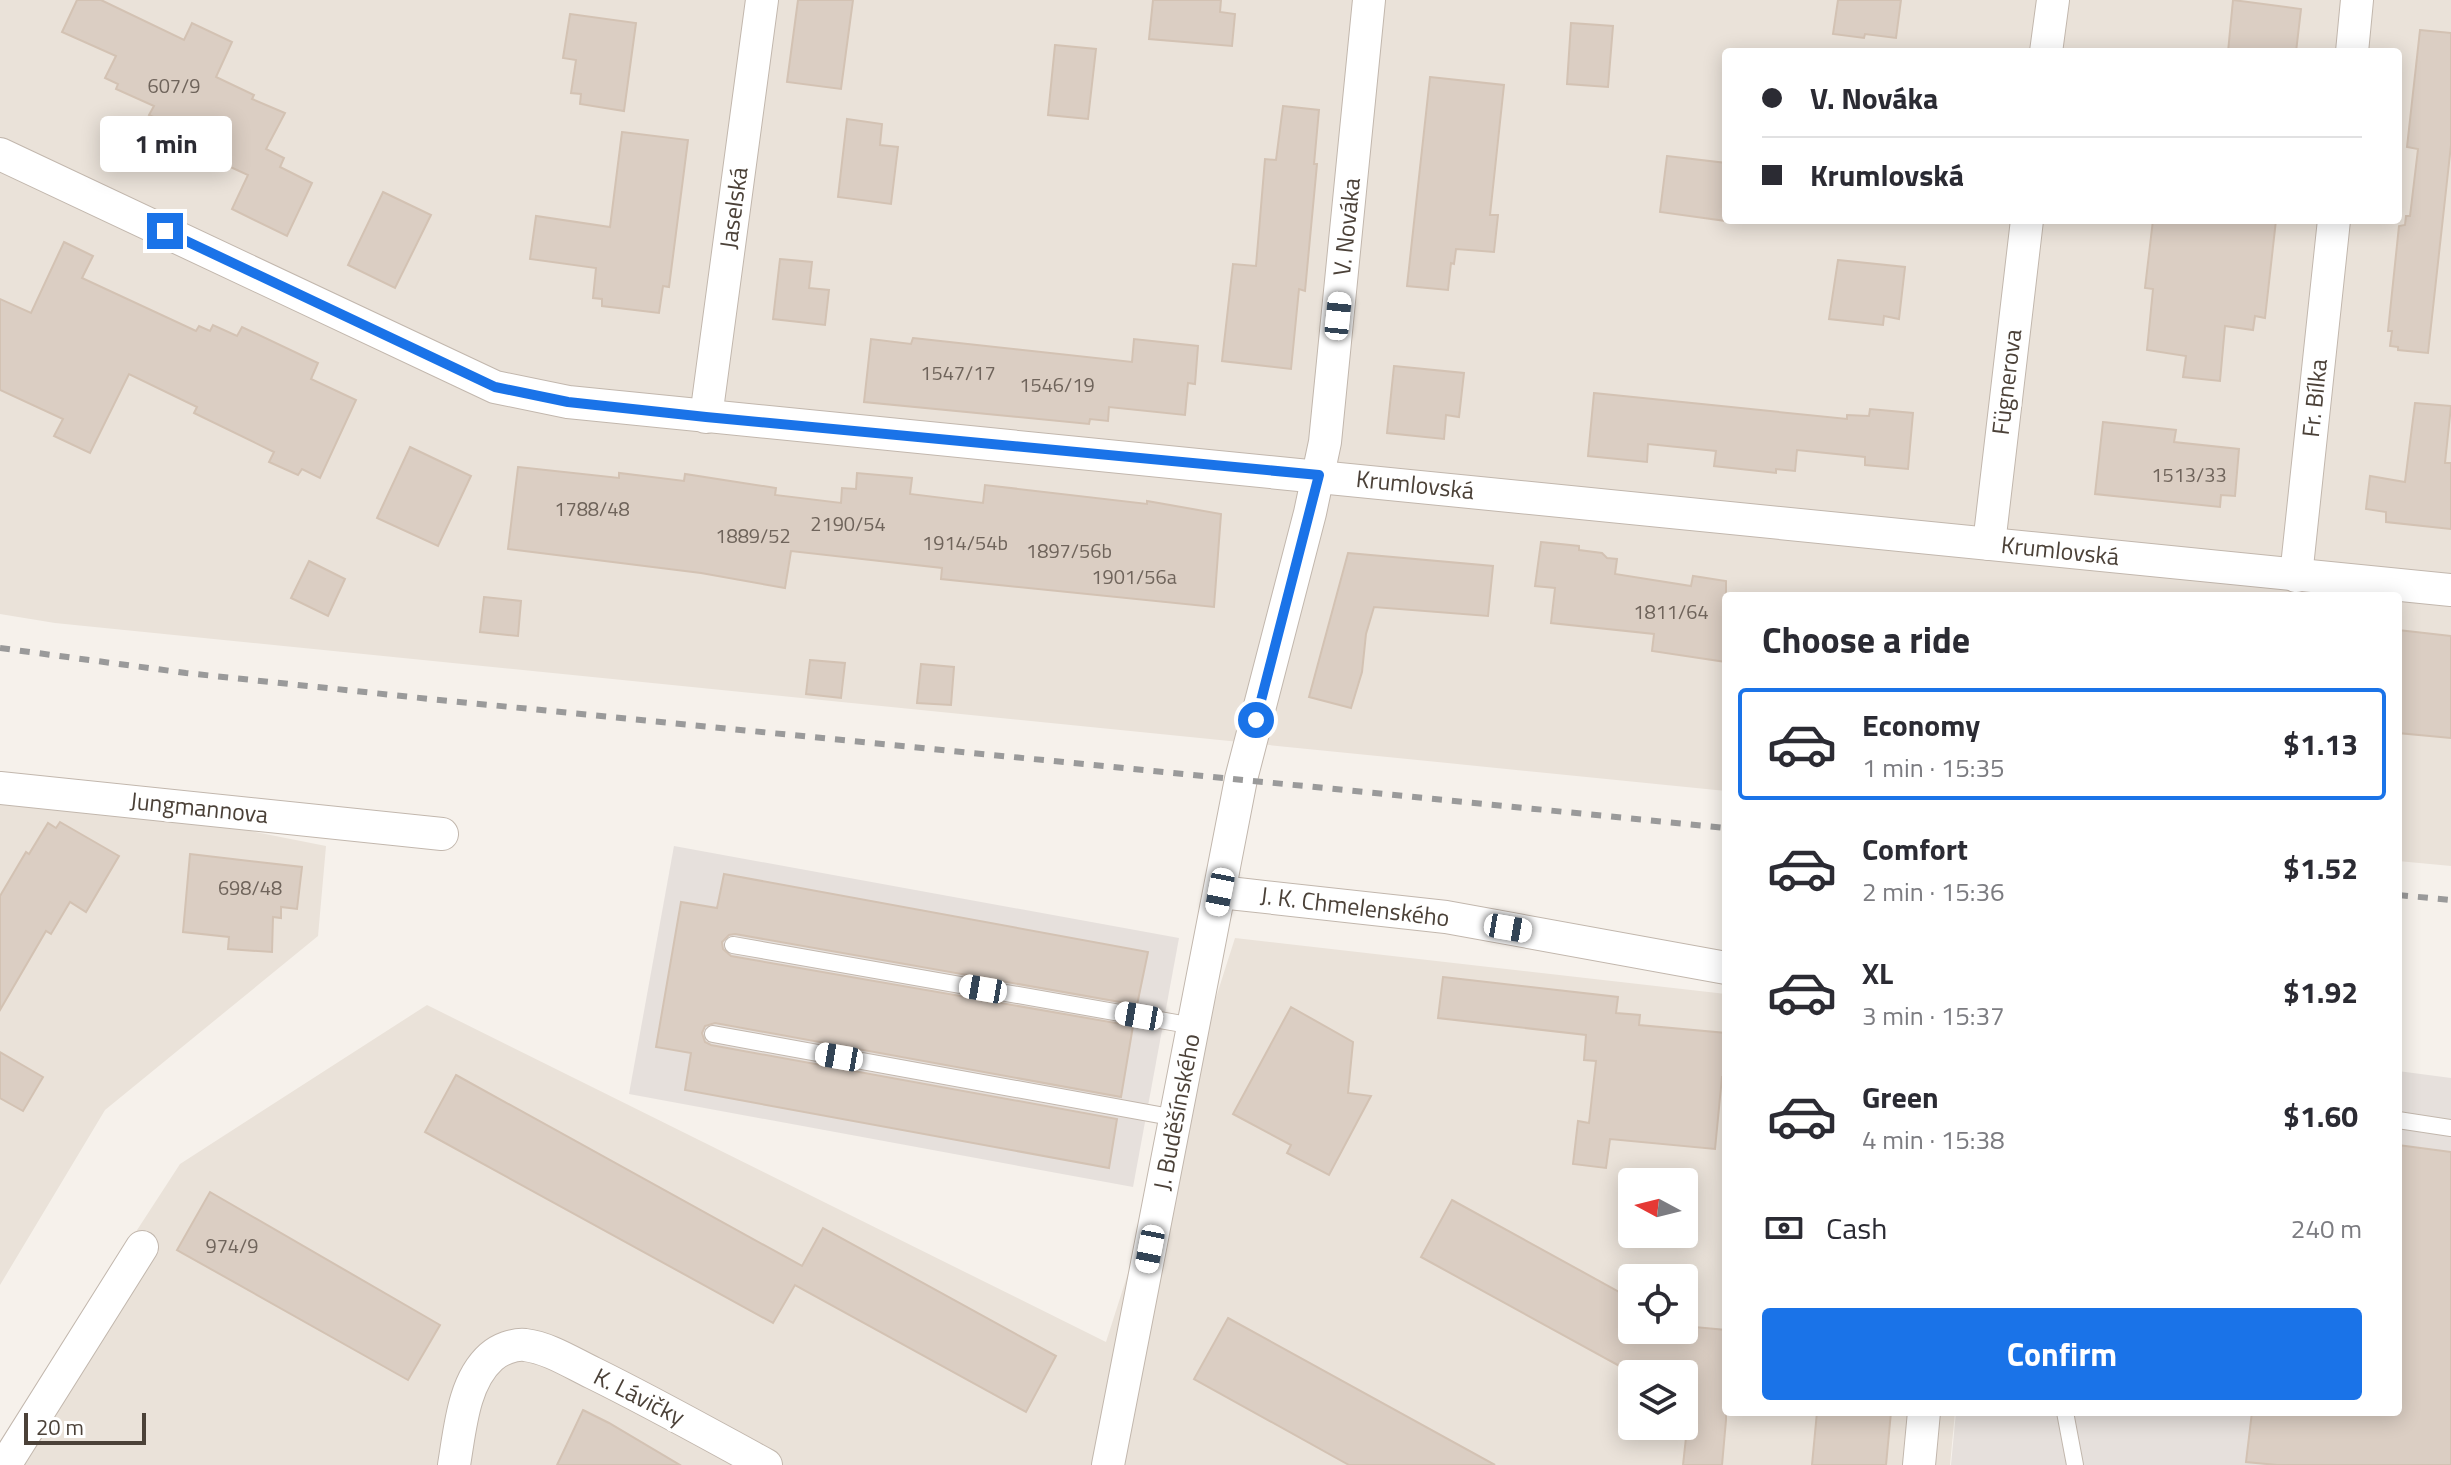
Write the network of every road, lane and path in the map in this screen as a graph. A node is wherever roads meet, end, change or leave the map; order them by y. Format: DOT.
graph roads {
  1 [pos="762,0"];
  2 [pos="1369,0"];
  3 [pos="2053,0"];
  4 [pos="2357,0"];
  5 [pos="2047,48"];
  6 [pos="2352,48"];
  7 [pos="0,154"];
  8 [pos="2027,224"];
  9 [pos="2334,224"];
  10 [pos="706,417"];
  11 [pos="1319,475"];
  12 [pos="1989,544"];
  13 [pos="2296,576"];
  14 [pos="2451,590"];
  15 [pos="0,788"];
  16 [pos="442,834"];
  17 [pos="1227,853"];
  18 [pos="1220,892"];
  19 [pos="733,945"];
  20 [pos="1722,967"];
  21 [pos="1194,1026"];
  22 [pos="713,1034"];
  23 [pos="1176,1118"];
  24 [pos="2402,1121"];
  25 [pos="2451,1128"];
  26 [pos="142,1247"];
  27 [pos="1924,1416"];
  28 [pos="2066,1416"];
  29 [pos="5,1465"];
  30 [pos="454,1465"];
  31 [pos="766,1465"];
  32 [pos="1108,1465"];
  33 [pos="1919,1465"];
  34 [pos="2075,1465"];
  1 -- 10 [label="street, Jaselská"];
  2 -- 11 [label="street, V. Nováka"];
  3 -- 5 [label="street"];
  4 -- 6 [label="street"];
  7 -- 10 [label="street, Krumlovská"];
  8 -- 12 [label="street, Fügnerova"];
  9 -- 13 [label="street, Fr. Bílka"];
  10 -- 11 [label="street, Krumlovská"];
  11 -- 12 [label="street, Krumlovská"];
  11 -- 17 [label="street, V. Nováka"];
  12 -- 13 [label="street, Krumlovská"];
  13 -- 14 [label="street, Krumlovská"];
  15 -- 16 [label="street, Jungmannova"];
  17 -- 18 [label="street, J. Buděšínského"];
  18 -- 20 [label="street, J. K. Chmelenského"];
  18 -- 21 [label="street, J. Buděšínského"];
  19 -- 21 [label="lane"];
  21 -- 23 [label="street, J. Buděšínského"];
  22 -- 23 [label="lane"];
  23 -- 32 [label="street, J. Buděšínského"];
  24 -- 25 [label="lane"];
  26 -- 29 [label="street"];
  27 -- 33 [label="street"];
  28 -- 34 [label="lane"];
  30 -- 31 [label="street, K. Lávičky"];
}
